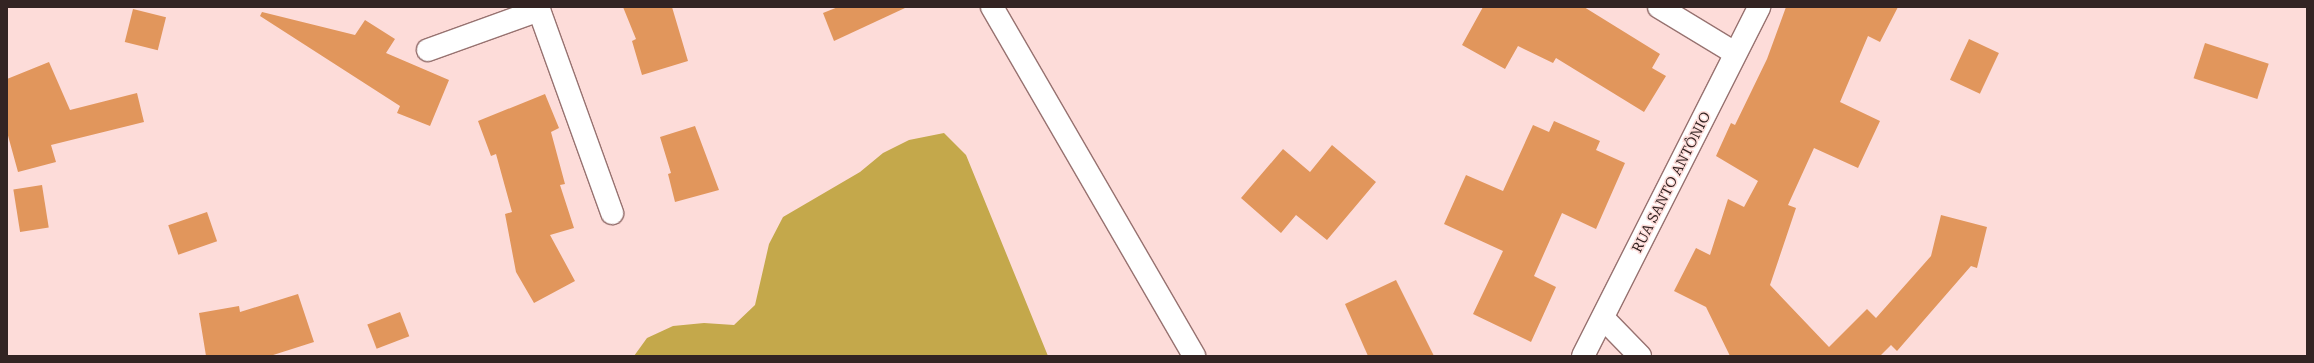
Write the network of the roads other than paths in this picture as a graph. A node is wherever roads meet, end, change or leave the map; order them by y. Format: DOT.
graph roads {
  1 [pos="992,7"];
  2 [pos="1659,7"];
  3 [pos="1759,7"];
  4 [pos="538,9"];
  5 [pos="428,50"];
  6 [pos="1736,53"];
  7 [pos="612,213"];
  8 [pos="1602,318"];
  9 [pos="1194,356"];
  10 [pos="1583,356"];
  11 [pos="1640,356"];
  1 -- 9 [label="street"];
  2 -- 6 [label="street"];
  3 -- 6 [label="street, RUA SANTO ANTÔNIO"];
  4 -- 5 [label="street"];
  4 -- 7 [label="street"];
  6 -- 8 [label="street, RUA SANTO ANTÔNIO"];
  8 -- 10 [label="street, RUA SANTO ANTÔNIO"];
  8 -- 11 [label="street"];
}
